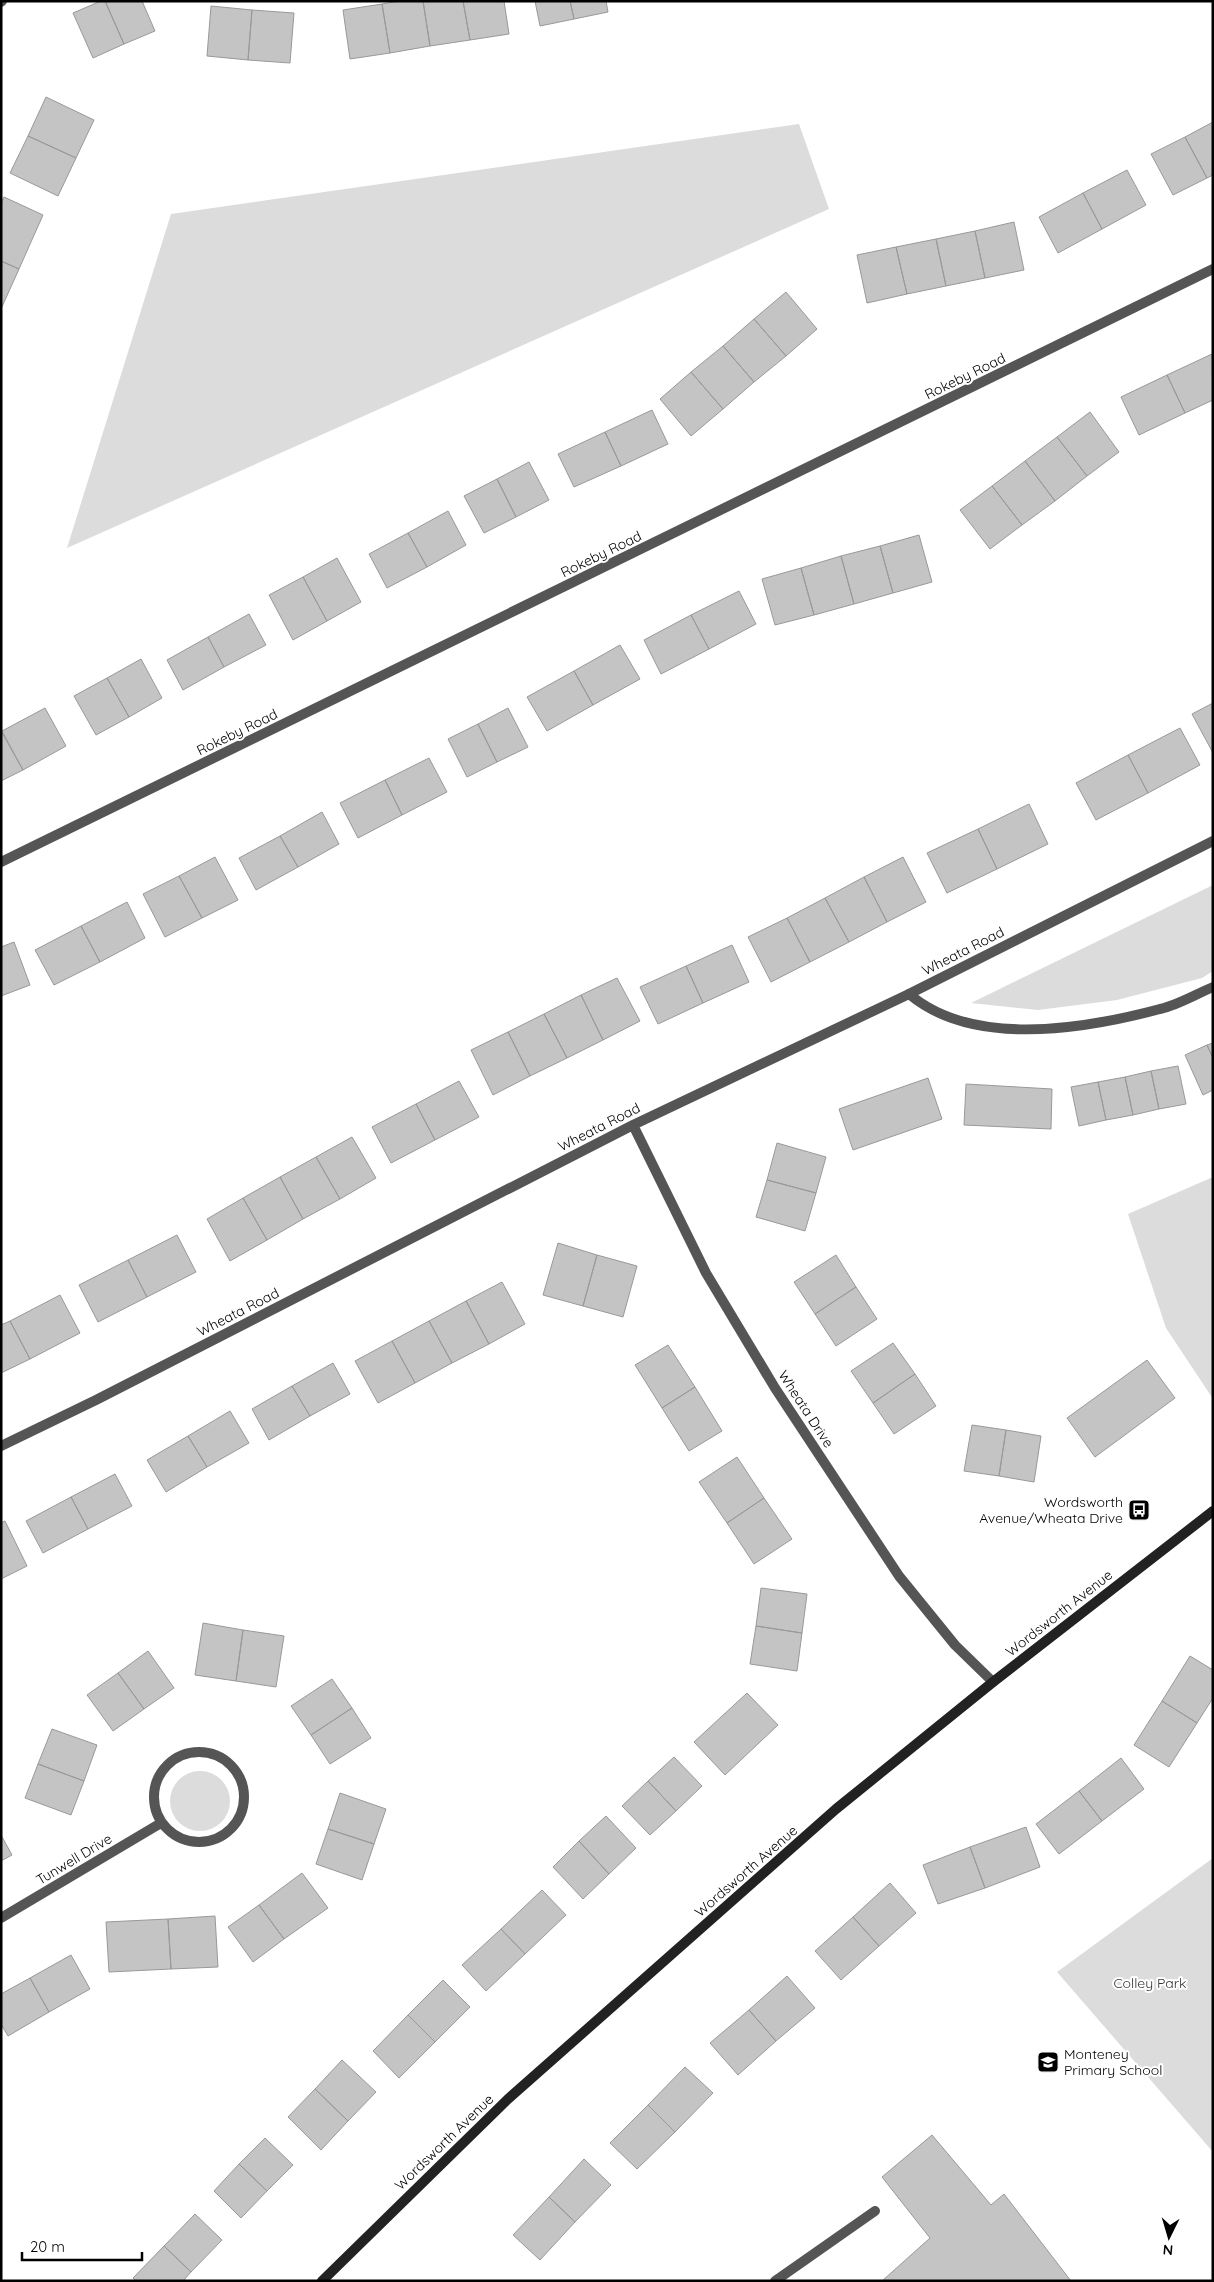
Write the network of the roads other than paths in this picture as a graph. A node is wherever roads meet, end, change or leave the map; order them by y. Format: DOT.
graph roads {
  1 [pos="1213,270"];
  2 [pos="1213,841"];
  3 [pos="1,862"];
  4 [pos="1213,987"];
  5 [pos="909,994"];
  6 [pos="633,1125"];
  7 [pos="1,1446"];
  8 [pos="1213,1511"];
  9 [pos="993,1682"];
  10 [pos="162,1823"];
  11 [pos="1,1918"];
  12 [pos="875,2211"];
  13 [pos="322,2281"];
  14 [pos="775,2281"];
  1 -- 3 [label="street, Rokeby Road"];
  2 -- 5 [label="street, Wheata Road"];
  4 -- 5 [label="street"];
  5 -- 6 [label="street, Wheata Road"];
  6 -- 7 [label="street, Wheata Road"];
  6 -- 9 [label="street, Wheata Drive"];
  8 -- 9 [label="street, Wordsworth Avenue"];
  9 -- 13 [label="street, Wordsworth Avenue"];
  10 -- 10 [label="street"];
  10 -- 11 [label="street, Tunwell Drive"];
  12 -- 14 [label="street"];
}
